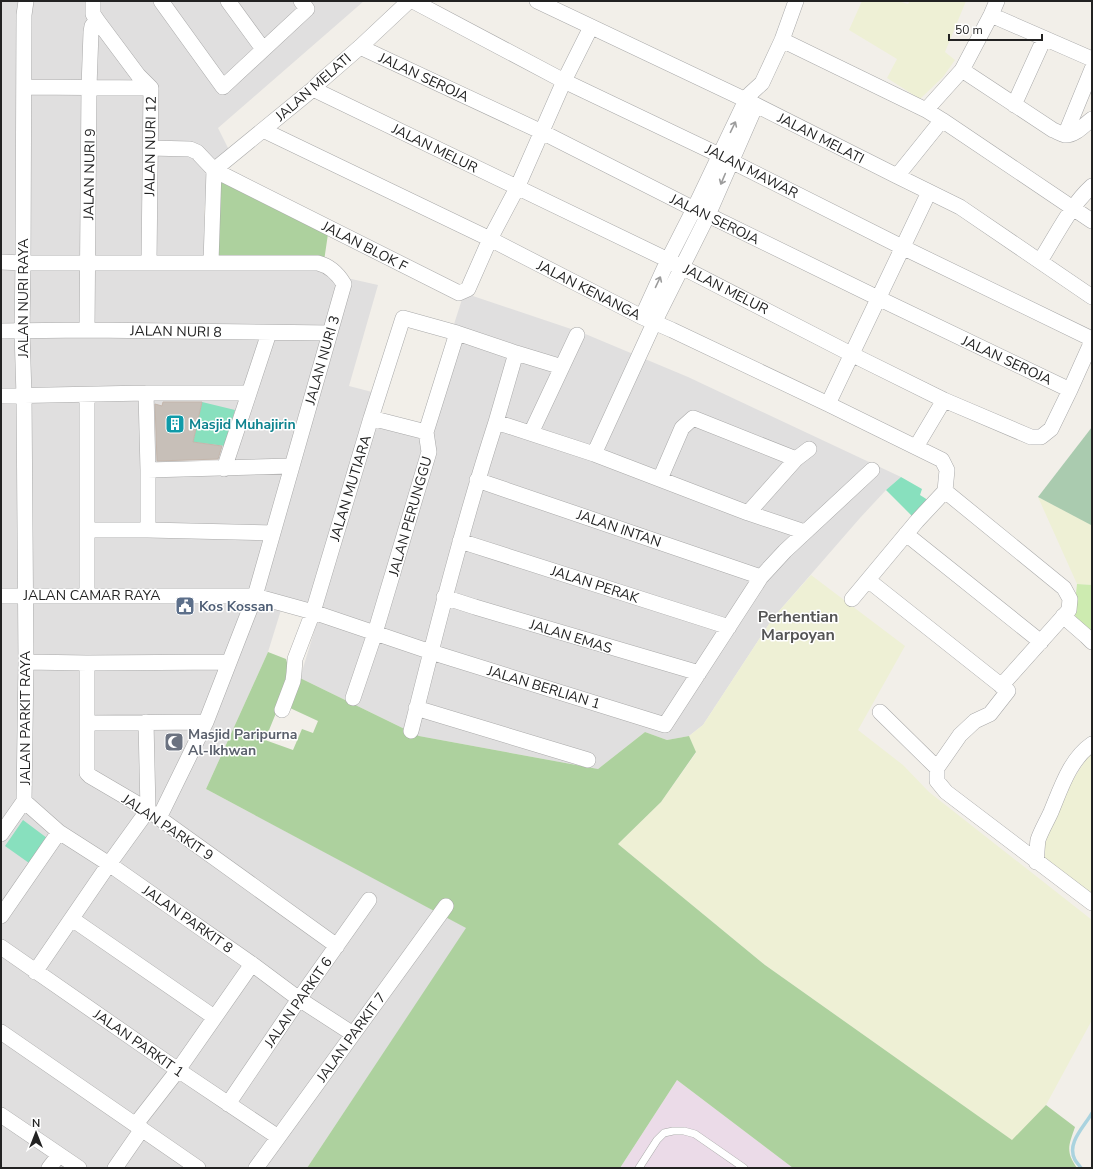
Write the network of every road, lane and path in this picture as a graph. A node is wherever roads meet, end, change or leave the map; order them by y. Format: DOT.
graph roads {
  1 [pos="26,1"];
  2 [pos="93,1"];
  3 [pos="161,1"];
  4 [pos="228,1"];
  5 [pos="409,1"];
  6 [pos="413,1"];
  7 [pos="537,1"];
  8 [pos="796,1"];
  9 [pos="997,1"];
  10 [pos="308,4"];
  11 [pos="991,15"];
  12 [pos="97,20"];
  13 [pos="591,27"];
  14 [pos="1044,39"];
  15 [pos="782,40"];
  16 [pos="360,47"];
  17 [pos="263,49"];
  18 [pos="1092,59"];
  19 [pos="1092,69"];
  20 [pos="962,70"];
  21 [pos="564,81"];
  22 [pos="24,88"];
  23 [pos="89,88"];
  24 [pos="150,88"];
  25 [pos="313,89"];
  26 [pos="753,104"];
  27 [pos="1014,105"];
  28 [pos="926,110"];
  29 [pos="1092,119"];
  30 [pos="942,120"];
  31 [pos="263,130"];
  32 [pos="542,132"];
  33 [pos="1065,135"];
  34 [pos="150,148"];
  35 [pos="725,158"];
  36 [pos="214,170"];
  37 [pos="897,176"];
  38 [pos="1092,186"];
  39 [pos="517,188"];
  40 [pos="929,192"];
  41 [pos="1073,208"];
  42 [pos="694,209"];
  43 [pos="708,215"];
  44 [pos="1092,221"];
  45 [pos="490,239"];
  46 [pos="902,247"];
  47 [pos="668,260"];
  48 [pos="1,262"];
  49 [pos="149,262"];
  50 [pos="211,262"];
  51 [pos="1040,262"];
  52 [pos="23,263"];
  53 [pos="88,263"];
  54 [pos="682,267"];
  55 [pos="1092,297"];
  56 [pos="878,298"];
  57 [pos="648,320"];
  58 [pos="87,330"];
  59 [pos="1,331"];
  60 [pos="22,331"];
  61 [pos="269,333"];
  62 [pos="330,333"];
  63 [pos="457,333"];
  64 [pos="577,335"];
  65 [pos="1092,340"];
  66 [pos="516,353"];
  67 [pos="851,354"];
  68 [pos="562,367"];
  69 [pos="1070,390"];
  70 [pos="146,393"];
  71 [pos="249,393"];
  72 [pos="87,395"];
  73 [pos="1,396"];
  74 [pos="24,396"];
  75 [pos="944,400"];
  76 [pos="828,404"];
  77 [pos="371,418"];
  78 [pos="496,422"];
  79 [pos="426,432"];
  80 [pos="531,433"];
  81 [pos="916,447"];
  82 [pos="809,449"];
  83 [pos="594,454"];
  84 [pos="796,459"];
  85 [pos="291,466"];
  86 [pos="224,469"];
  87 [pos="148,470"];
  88 [pos="872,470"];
  89 [pos="660,479"];
  90 [pos="477,480"];
  91 [pos="945,491"];
  92 [pos="748,513"];
  93 [pos="87,530"];
  94 [pos="148,530"];
  95 [pos="805,532"];
  96 [pos="273,533"];
  97 [pos="906,534"];
  98 [pos="460,541"];
  99 [pos="762,577"];
  100 [pos="868,580"];
  101 [pos="25,595"];
  102 [pos="87,595"];
  103 [pos="1,596"];
  104 [pos="255,596"];
  105 [pos="444,596"];
  106 [pos="852,599"];
  107 [pos="313,612"];
  108 [pos="1063,616"];
  109 [pos="729,627"];
  110 [pos="375,633"];
  111 [pos="1041,642"];
  112 [pos="1092,642"];
  113 [pos="431,652"];
  114 [pos="26,662"];
  115 [pos="229,662"];
  116 [pos="87,663"];
  117 [pos="699,673"];
  118 [pos="1001,686"];
  119 [pos="353,698"];
  120 [pos="416,708"];
  121 [pos="282,710"];
  122 [pos="880,712"];
  123 [pos="146,722"];
  124 [pos="206,722"];
  125 [pos="87,723"];
  126 [pos="410,731"];
  127 [pos="1092,744"];
  128 [pos="588,760"];
  129 [pos="937,768"];
  130 [pos="24,801"];
  131 [pos="154,814"];
  132 [pos="59,832"];
  133 [pos="1,834"];
  134 [pos="1036,862"];
  135 [pos="109,864"];
  136 [pos="368,900"];
  137 [pos="1092,903"];
  138 [pos="446,906"];
  139 [pos="1,916"];
  140 [pos="72,919"];
  141 [pos="337,946"];
  142 [pos="1,947"];
  143 [pos="252,964"];
  144 [pos="35,972"];
  145 [pos="299,999"];
  146 [pos="214,1017"];
  147 [pos="1,1032"];
  148 [pos="353,1034"];
  149 [pos="178,1070"];
  150 [pos="228,1104"];
  151 [pos="2,1118"];
  152 [pos="139,1127"];
  153 [pos="278,1137"];
  154 [pos="59,1155"];
  155 [pos="49,1168"];
  156 [pos="79,1168"];
  157 [pos="115,1168"];
  158 [pos="198,1168"];
  159 [pos="256,1168"];
  160 [pos="639,1168"];
  161 [pos="744,1168"];
  1 -- 22 [label="street, JALAN NURI RAYA"];
  2 -- 12 [label="street, JALAN NURI 12"];
  3 -- 17 [label="street"];
  4 -- 17 [label="street"];
  5 -- 16 [label="street, JALAN MELATI"];
  6 -- 21 [label="street, JALAN MAWAR"];
  7 -- 13 [label="street, JALAN MELATI"];
  8 -- 15 [label="street"];
  9 -- 11 [label="street"];
  10 -- 17 [label="street"];
  11 -- 14 [label="street"];
  11 -- 20 [label="street"];
  12 -- 23 [label="street, JALAN NURI 9"];
  12 -- 24 [label="street, JALAN NURI 12"];
  13 -- 21 [label="street"];
  13 -- 26 [label="street, JALAN MELATI"];
  14 -- 18 [label="street"];
  14 -- 27 [label="street"];
  15 -- 26 [label="street"];
  15 -- 28 [label="street"];
  16 -- 25 [label="street, JALAN MELATI"];
  16 -- 32 [label="street, JALAN SEROJA"];
  19 -- 33 [label="street"];
  20 -- 27 [label="street"];
  20 -- 28 [label="street"];
  21 -- 32 [label="street"];
  21 -- 35 [label="street, JALAN MAWAR"];
  22 -- 23 [label="street"];
  22 -- 52 [label="street, JALAN NURI RAYA"];
  23 -- 24 [label="street"];
  23 -- 53 [label="street, JALAN NURI 9"];
  24 -- 34 [label="street, JALAN NURI 12"];
  25 -- 31 [label="street, JALAN MELATI"];
  25 -- 39 [label="street, JALAN MELUR"];
  26 -- 35 [label="street"];
  26 -- 37 [label="street, JALAN MELATI"];
  27 -- 33 [label="street"];
  28 -- 30 [label="street"];
  29 -- 33 [label="street"];
  30 -- 37 [label="street"];
  30 -- 41 [label="street"];
  31 -- 36 [label="street, JALAN MELATI"];
  31 -- 45 [label="street, JALAN KENANGA"];
  32 -- 39 [label="street"];
  32 -- 42 [label="street, JALAN SEROJA"];
  34 -- 36 [label="street"];
  34 -- 49 [label="street, JALAN NURI 12"];
  35 -- 42 [label="street"];
  35 -- 43 [label="street, one-way"];
  35 -- 46 [label="street, JALAN MAWAR"];
  36 -- 45 [label="street, JALAN BLOK F"];
  36 -- 50 [label="street"];
  37 -- 40 [label="street, JALAN MELATI"];
  38 -- 41 [label="street"];
  39 -- 45 [label="street"];
  39 -- 47 [label="street, JALAN MELUR"];
  40 -- 46 [label="street"];
  40 -- 51 [label="street, JALAN MELATI"];
  41 -- 44 [label="street"];
  41 -- 51 [label="street"];
  42 -- 43 [label="street, JALAN SEROJA"];
  42 -- 47 [label="street"];
  43 -- 54 [label="street"];
  43 -- 56 [label="street, JALAN SEROJA"];
  45 -- 57 [label="street, JALAN KENANGA"];
  46 -- 56 [label="street"];
  46 -- 65 [label="street, JALAN MAWAR"];
  47 -- 54 [label="street, JALAN MELUR"];
  57 -- 47 [label="street, one-way"];
  48 -- 52 [label="street"];
  49 -- 50 [label="street"];
  49 -- 53 [label="street"];
  50 -- 62 [label="street, JALAN NURI 3"];
  51 -- 55 [label="street, JALAN MELATI"];
  52 -- 53 [label="street"];
  52 -- 60 [label="street, JALAN NURI RAYA"];
  53 -- 58 [label="street, JALAN NURI 9"];
  54 -- 57 [label="street"];
  54 -- 67 [label="street, JALAN MELUR"];
  56 -- 67 [label="street"];
  56 -- 69 [label="street, JALAN SEROJA"];
  57 -- 76 [label="street, JALAN KENANGA"];
  57 -- 83 [label="street"];
  58 -- 60 [label="street, JALAN NURI 8"];
  58 -- 61 [label="street, JALAN NURI 8"];
  59 -- 60 [label="street, JALAN NURI 8"];
  60 -- 74 [label="street, JALAN NURI RAYA"];
  61 -- 62 [label="street, JALAN NURI 8"];
  61 -- 71 [label="street"];
  62 -- 85 [label="street, JALAN NURI 3"];
  63 -- 66 [label="street"];
  63 -- 77 [label="street"];
  63 -- 79 [label="street, JALAN PERUNGGU"];
  64 -- 68 [label="street"];
  65 -- 69 [label="street, JALAN MELUR"];
  66 -- 68 [label="street"];
  66 -- 78 [label="street"];
  67 -- 75 [label="street, JALAN MELUR"];
  67 -- 76 [label="street"];
  68 -- 80 [label="street"];
  69 -- 75 [label="street, JALAN MELUR"];
  70 -- 71 [label="street"];
  70 -- 72 [label="street"];
  70 -- 87 [label="street"];
  71 -- 86 [label="street"];
  72 -- 74 [label="street"];
  72 -- 93 [label="street"];
  73 -- 74 [label="street"];
  74 -- 101 [label="street, JALAN NURI RAYA"];
  75 -- 81 [label="street"];
  76 -- 81 [label="street, JALAN KENANGA"];
  77 -- 79 [label="street, JALAN MUTIARA"];
  77 -- 107 [label="street, JALAN MUTIARA"];
  78 -- 80 [label="street"];
  78 -- 90 [label="street"];
  79 -- 110 [label="street, JALAN PERUNGGU"];
  80 -- 83 [label="street"];
  81 -- 91 [label="street, JALAN KENANGA"];
  82 -- 84 [label="street"];
  83 -- 89 [label="street"];
  84 -- 89 [label="street"];
  84 -- 92 [label="street"];
  85 -- 86 [label="street"];
  85 -- 96 [label="street, JALAN NURI 3"];
  86 -- 87 [label="street"];
  87 -- 94 [label="street"];
  88 -- 95 [label="street, JALAN BERLIAN 1"];
  89 -- 92 [label="street"];
  90 -- 98 [label="street"];
  90 -- 99 [label="street, JALAN INTAN"];
  91 -- 97 [label="street"];
  91 -- 108 [label="street"];
  92 -- 95 [label="street"];
  93 -- 94 [label="street"];
  93 -- 102 [label="street"];
  94 -- 96 [label="street"];
  95 -- 99 [label="street, JALAN BERLIAN 1"];
  96 -- 104 [label="street, JALAN NURI 3"];
  97 -- 100 [label="street"];
  97 -- 111 [label="street"];
  98 -- 105 [label="street"];
  98 -- 109 [label="street, JALAN PERAK"];
  99 -- 109 [label="street, JALAN BERLIAN 1"];
  100 -- 106 [label="street"];
  100 -- 118 [label="street"];
  101 -- 102 [label="street, JALAN CAMAR RAYA"];
  101 -- 103 [label="street, JALAN CAMAR RAYA"];
  101 -- 114 [label="street, JALAN PARKIT RAYA"];
  102 -- 104 [label="street, JALAN CAMAR RAYA"];
  104 -- 107 [label="street, JALAN BERLIAN 1"];
  104 -- 115 [label="street, JALAN NURI 3"];
  105 -- 113 [label="street"];
  105 -- 117 [label="street, JALAN EMAS"];
  107 -- 110 [label="street, JALAN BERLIAN 1"];
  107 -- 121 [label="street, JALAN MUTIARA"];
  108 -- 111 [label="street"];
  108 -- 112 [label="street"];
  109 -- 117 [label="street, JALAN BERLIAN 1"];
  110 -- 113 [label="street, JALAN BERLIAN 1"];
  110 -- 119 [label="street, JALAN PERUNGGU"];
  111 -- 118 [label="street"];
  113 -- 117 [label="street, JALAN BERLIAN 1"];
  113 -- 120 [label="street"];
  114 -- 116 [label="street"];
  114 -- 130 [label="street, JALAN PARKIT RAYA"];
  115 -- 116 [label="street"];
  115 -- 124 [label="street, JALAN NURI 3"];
  116 -- 125 [label="street, JALAN PARKIT 9"];
  118 -- 129 [label="street"];
  120 -- 126 [label="street"];
  120 -- 128 [label="street"];
  122 -- 129 [label="street"];
  123 -- 124 [label="street"];
  123 -- 125 [label="street"];
  123 -- 131 [label="street"];
  124 -- 131 [label="street, JALAN NURI 3"];
  125 -- 131 [label="street, JALAN PARKIT 9"];
  127 -- 134 [label="street"];
  129 -- 134 [label="street"];
  130 -- 132 [label="street, JALAN PARKIT 8"];
  130 -- 133 [label="street, JALAN PARKIT RAYA"];
  131 -- 135 [label="street, JALAN NURI 3"];
  131 -- 141 [label="street, JALAN PARKIT 9"];
  132 -- 135 [label="street, JALAN PARKIT 8"];
  132 -- 139 [label="street"];
  134 -- 137 [label="street"];
  135 -- 140 [label="street, JALAN NURI 3"];
  135 -- 143 [label="street, JALAN PARKIT 8"];
  136 -- 141 [label="street, JALAN PARKIT 6"];
  138 -- 148 [label="street, JALAN PARKIT 7"];
  140 -- 144 [label="street, JALAN NURI 3"];
  140 -- 146 [label="street"];
  141 -- 145 [label="street, JALAN PARKIT 6"];
  142 -- 144 [label="street, JALAN PARKIT 1"];
  143 -- 145 [label="street, JALAN PARKIT 8"];
  143 -- 146 [label="street"];
  144 -- 149 [label="street, JALAN PARKIT 1"];
  145 -- 148 [label="street, JALAN PARKIT 8"];
  145 -- 150 [label="street, JALAN PARKIT 6"];
  146 -- 149 [label="street"];
  147 -- 152 [label="street"];
  148 -- 153 [label="street, JALAN PARKIT 7"];
  149 -- 150 [label="street, JALAN PARKIT 1"];
  149 -- 152 [label="street"];
  150 -- 153 [label="street, JALAN PARKIT 1"];
  151 -- 154 [label="street"];
  152 -- 157 [label="street"];
  152 -- 158 [label="street"];
  153 -- 159 [label="street, JALAN PARKIT 7"];
  154 -- 155 [label="street"];
  154 -- 156 [label="street"];
  160 -- 161 [label="lane"];
}
